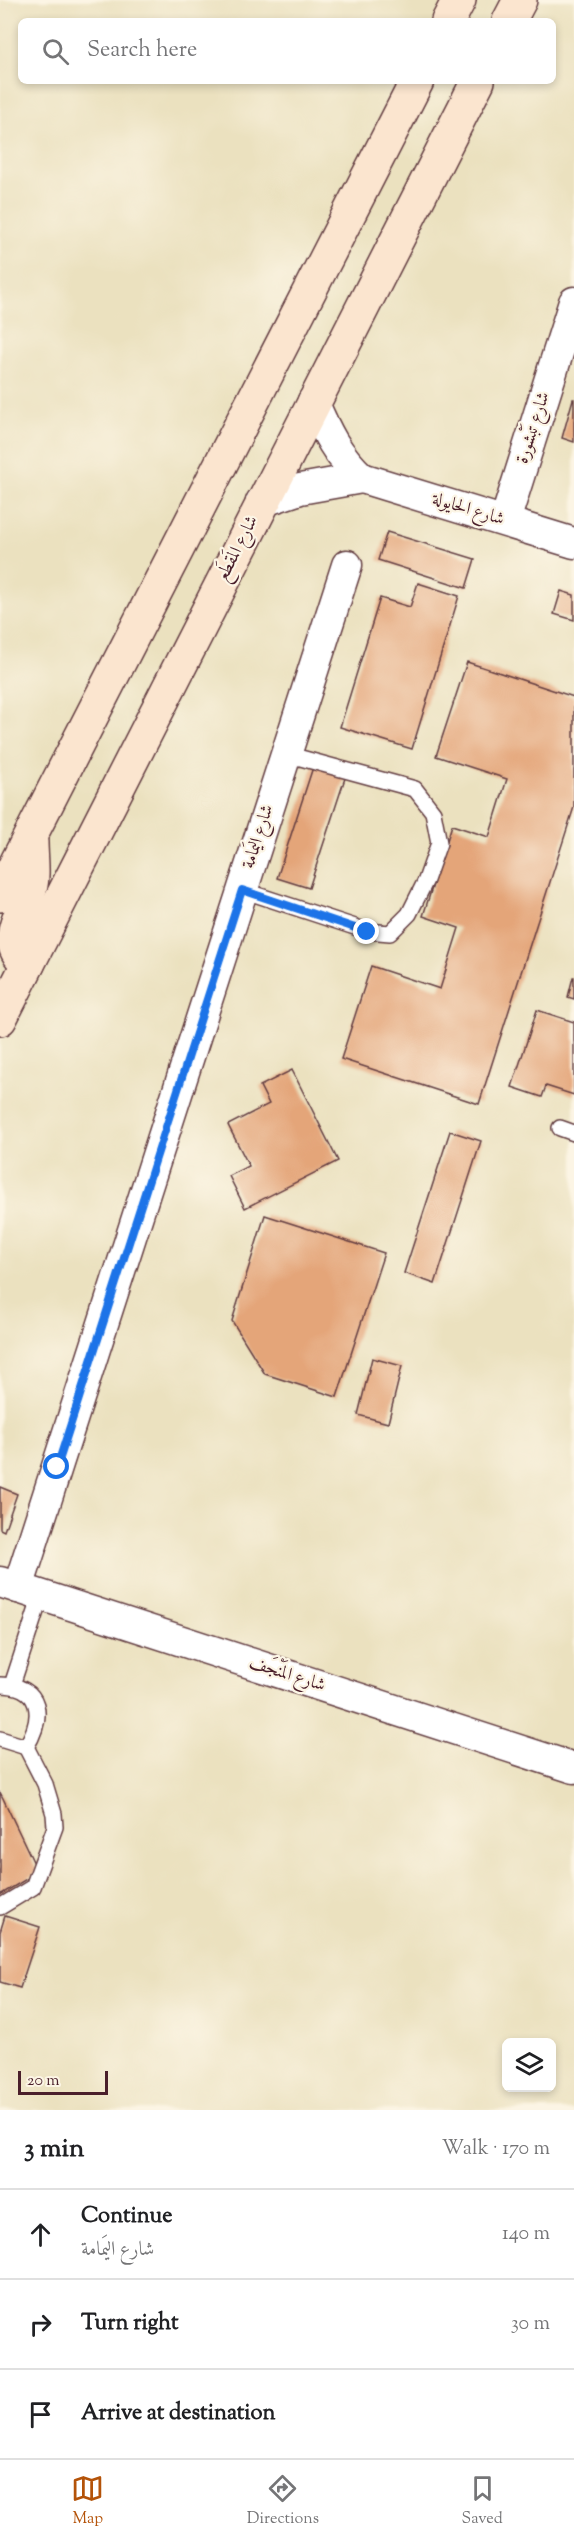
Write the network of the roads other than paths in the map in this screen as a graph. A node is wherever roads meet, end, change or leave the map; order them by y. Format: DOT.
graph roads {
  1 [pos="459,0"];
  2 [pos="503,0"];
  3 [pos="520,0"];
  4 [pos="450,18"];
  5 [pos="495,18"];
  6 [pos="511,18"];
  7 [pos="415,84"];
  8 [pos="461,84"];
  9 [pos="476,84"];
  10 [pos="574,302"];
  11 [pos="347,337"];
  12 [pos="314,401"];
  13 [pos="362,478"];
  14 [pos="261,502"];
  15 [pos="505,521"];
  16 [pos="574,543"];
  17 [pos="347,565"];
  18 [pos="286,754"];
  19 [pos="31,834"];
  20 [pos="242,890"];
  21 [pos="0,895"];
  22 [pos="28,964"];
  23 [pos="0,1019"];
  24 [pos="20,1589"];
  25 [pos="6,1685"];
  26 [pos="0,1739"];
  27 [pos="26,1747"];
  28 [pos="574,1768"];
  29 [pos="0,1907"];
  1 -- 4 [label="street"];
  2 -- 5 [label="street"];
  3 -- 6 [label="street"];
  7 -- 19 [label="street"];
  8 -- 11 [label="street"];
  9 -- 11 [label="street, شارع المَقطَع"];
  10 -- 15 [label="street, شارع تَبْشورة"];
  11 -- 12 [label="street, شارع المَقطَع"];
  12 -- 13 [label="street, شارع الحايولة"];
  12 -- 14 [label="street, شارع المَقطَع"];
  13 -- 14 [label="street, شارع الحايولة"];
  13 -- 15 [label="street, شارع الحايولة"];
  14 -- 22 [label="street, شارع المَقطَع"];
  15 -- 16 [label="street, شارع الحايولة"];
  17 -- 18 [label="street, شارع اليَمامة"];
  18 -- 20 [label="street, شارع اليَمامة"];
  18 -- 20 [label="lane"];
  19 -- 21 [label="street"];
  19 -- 22 [label="street"];
  20 -- 24 [label="street, شارع اليَمامة"];
  22 -- 23 [label="street, شارع المَقطَع"];
  24 -- 25 [label="lane"];
  24 -- 28 [label="street, شارع المَنْجَف"];
  25 -- 27 [label="lane"];
  26 -- 27 [label="lane"];
  27 -- 29 [label="lane"];
}
